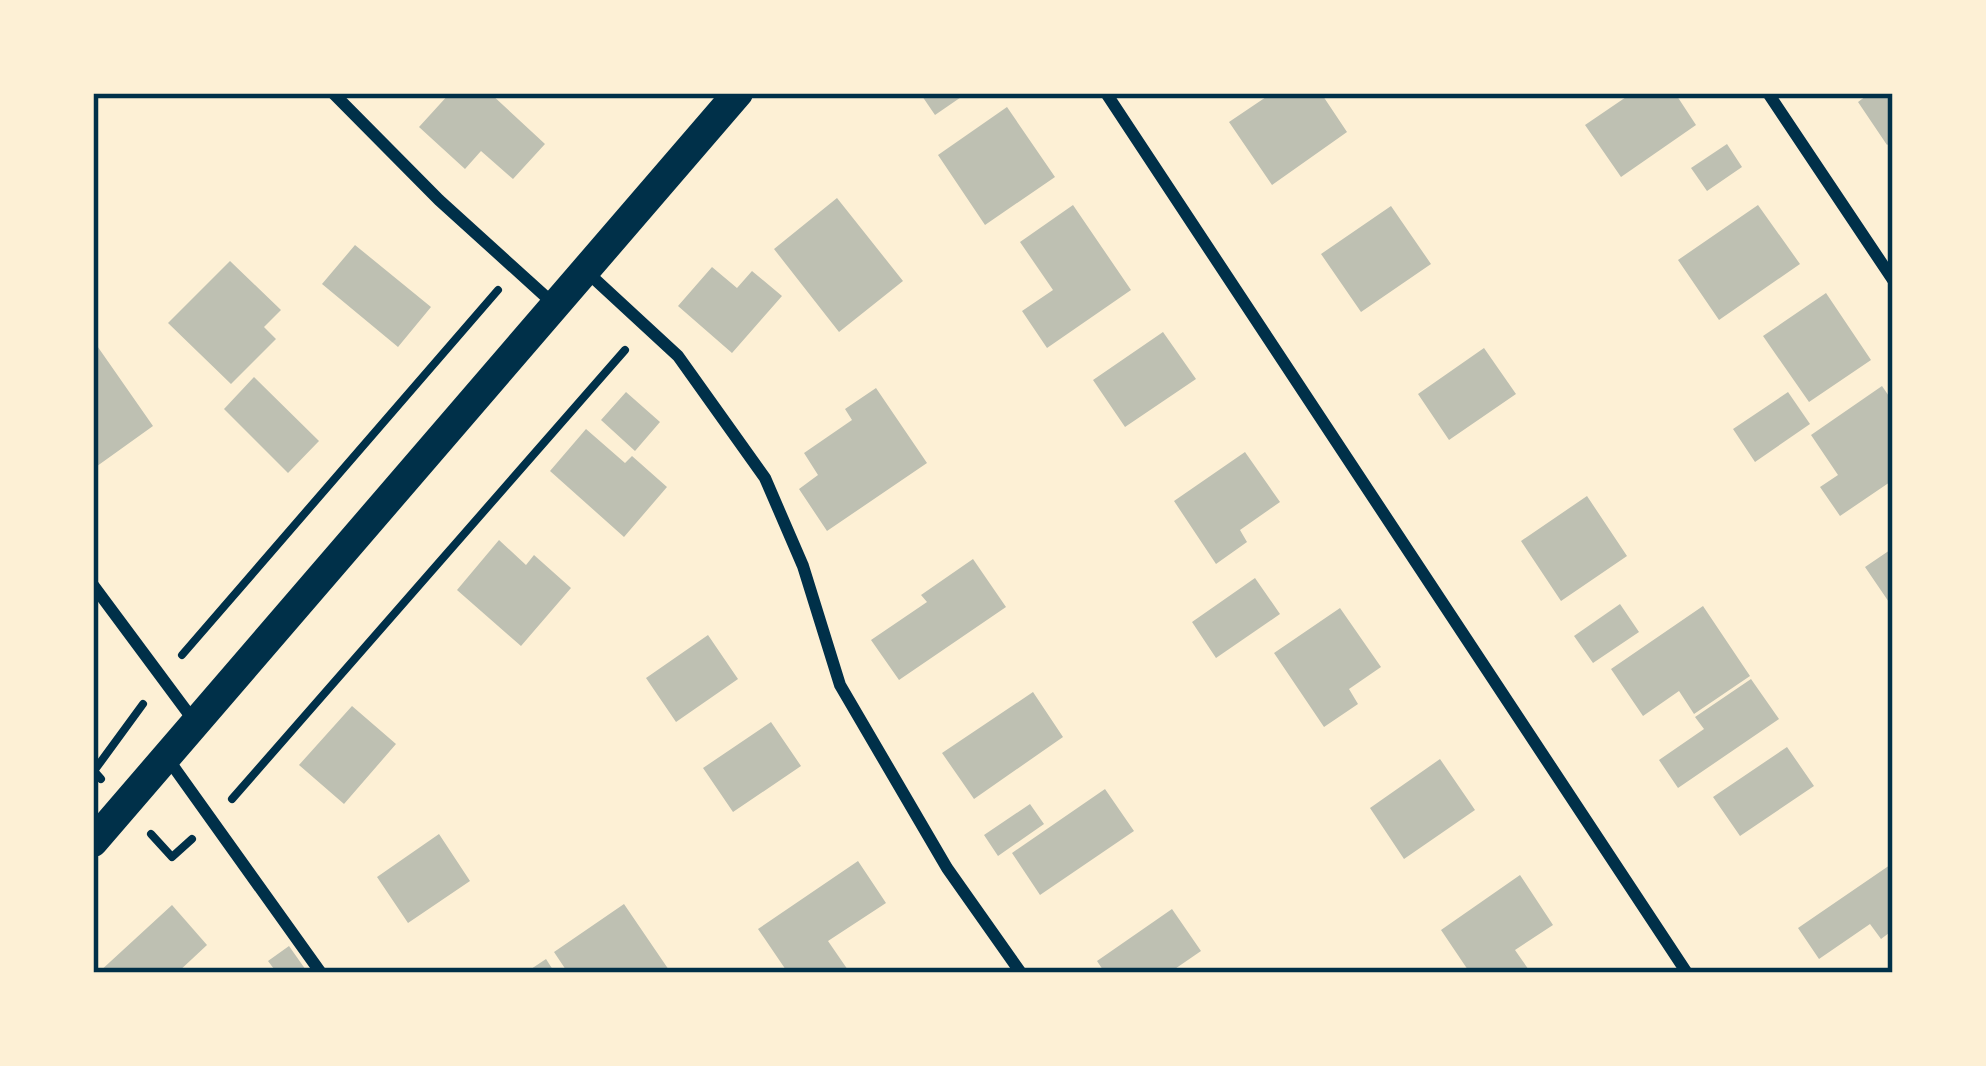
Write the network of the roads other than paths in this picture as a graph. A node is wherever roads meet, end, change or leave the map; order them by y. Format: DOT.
graph roads {
  1 [pos="333,93"];
  2 [pos="738,93"];
  3 [pos="1106,93"];
  4 [pos="1768,93"];
  5 [pos="586,272"];
  6 [pos="1893,280"];
  7 [pos="557,307"];
  8 [pos="93,584"];
  9 [pos="194,722"];
  10 [pos="167,757"];
  11 [pos="93,842"];
  12 [pos="321,973"];
  13 [pos="1022,973"];
  14 [pos="1687,973"];
  1 -- 7 [label="street"];
  2 -- 5 [label="main road"];
  3 -- 14 [label="street"];
  4 -- 6 [label="street"];
  5 -- 7 [label="main road"];
  5 -- 13 [label="street"];
  7 -- 9 [label="main road"];
  8 -- 9 [label="street"];
  9 -- 10 [label="main road"];
  10 -- 11 [label="main road"];
  10 -- 12 [label="street"];
}
